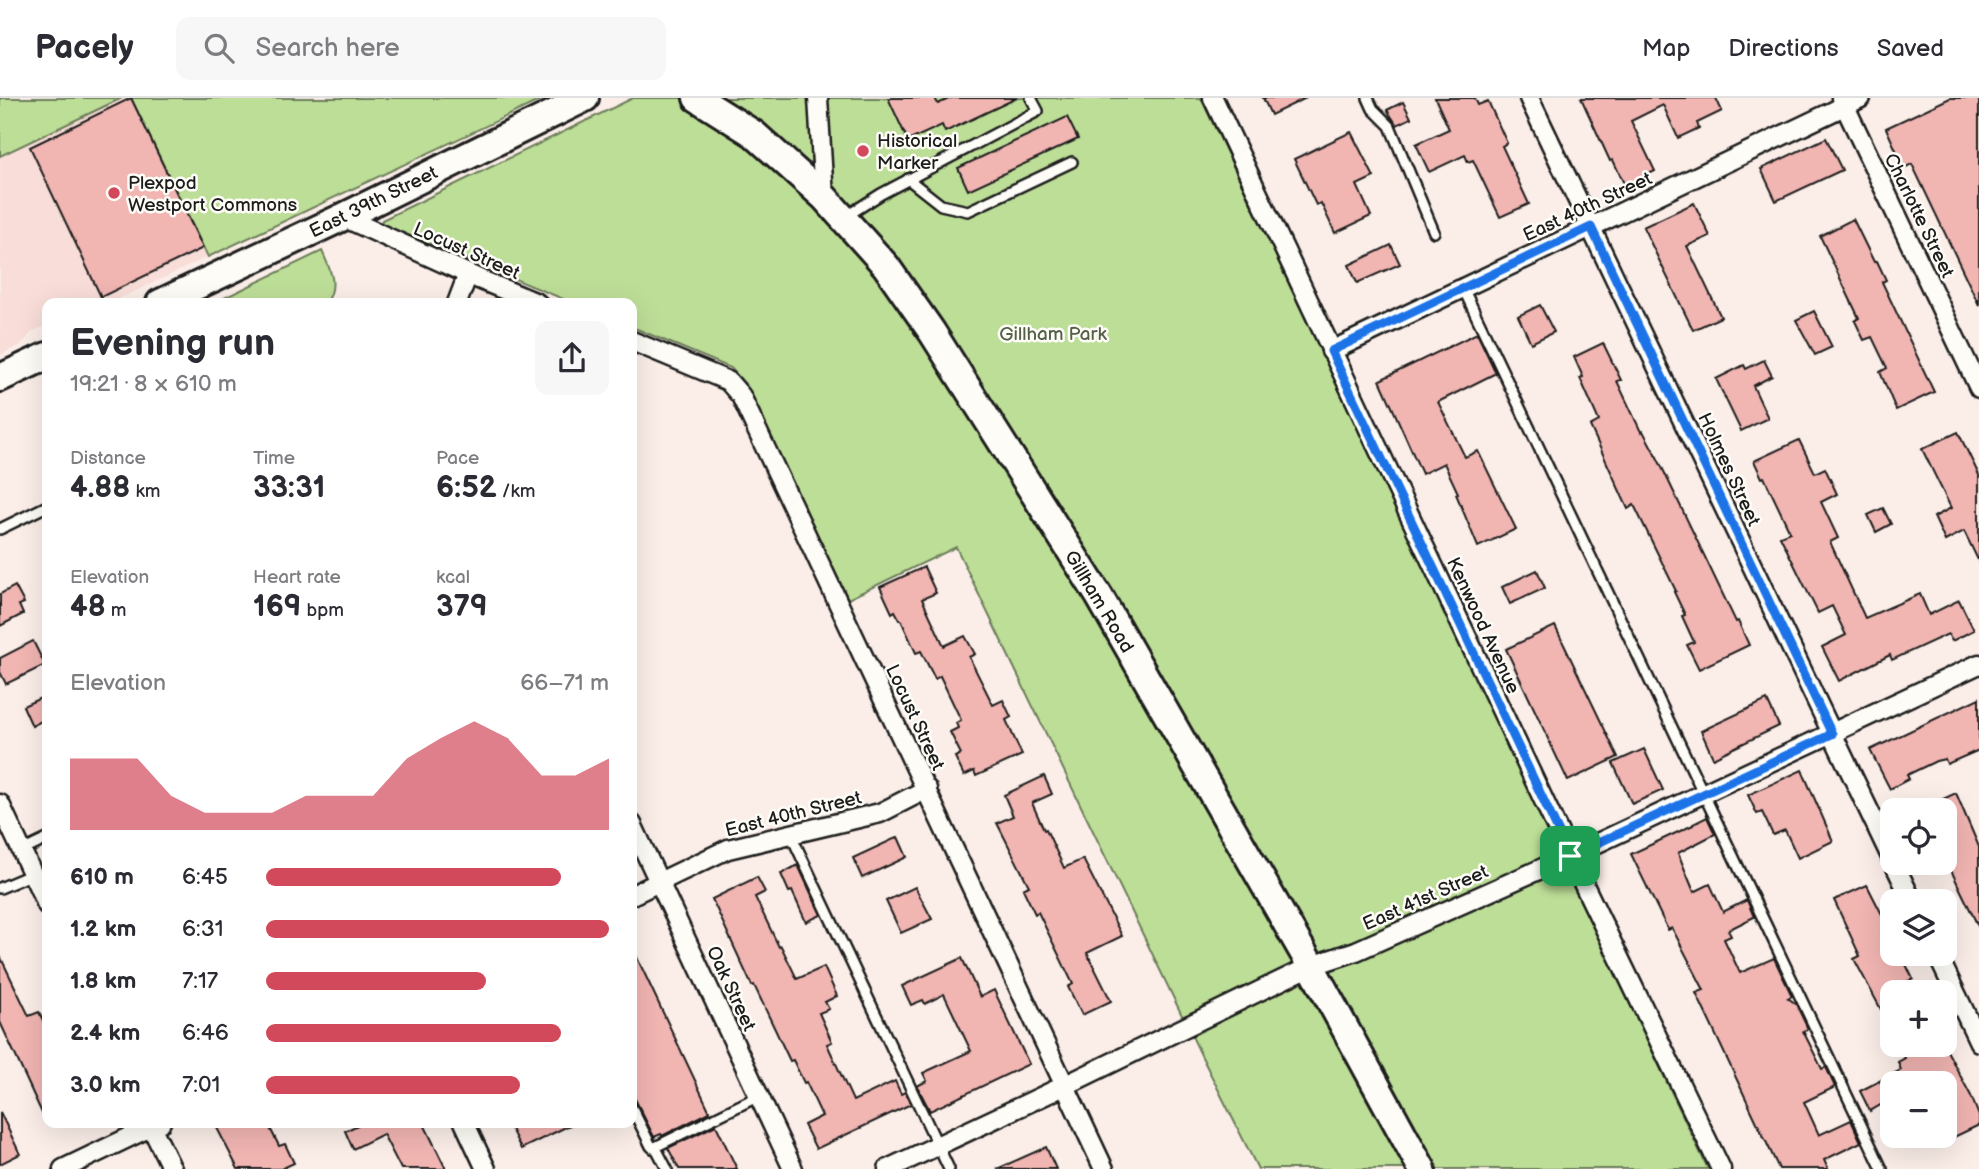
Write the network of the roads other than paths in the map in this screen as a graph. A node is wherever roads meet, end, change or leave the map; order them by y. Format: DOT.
graph roads {
  1 [pos="585,98"];
  2 [pos="696,98"];
  3 [pos="818,98"];
  4 [pos="1031,98"];
  5 [pos="1213,98"];
  6 [pos="1368,98"];
  7 [pos="1530,98"];
  8 [pos="1861,98"];
  9 [pos="1843,102"];
  10 [pos="1072,162"];
  11 [pos="908,179"];
  12 [pos="824,197"];
  13 [pos="343,216"];
  14 [pos="843,218"];
  15 [pos="1591,227"];
  16 [pos="1434,232"];
  17 [pos="468,274"];
  18 [pos="1463,288"];
  19 [pos="171,298"];
  20 [pos="459,298"];
  21 [pos="525,298"];
  22 [pos="637,343"];
  23 [pos="1331,351"];
  24 [pos="42,358"];
  25 [pos="0,378"];
  26 [pos="1979,388"];
  27 [pos="42,508"];
  28 [pos="0,529"];
  29 [pos="1979,664"];
  30 [pos="1832,734"];
  31 [pos="927,789"];
  32 [pos="1703,793"];
  33 [pos="0,804"];
  34 [pos="1880,834"];
  35 [pos="637,835"];
  36 [pos="791,835"];
  37 [pos="42,841"];
  38 [pos="22,851"];
  39 [pos="1570,856"];
  40 [pos="33,874"];
  41 [pos="659,882"];
  42 [pos="0,888"];
  43 [pos="637,893"];
  44 [pos="42,894"];
  45 [pos="1311,966"];
  46 [pos="1943,966"];
  47 [pos="1979,1042"];
  48 [pos="1064,1086"];
  49 [pos="759,1096"];
  50 [pos="637,1119"];
  51 [pos="144,1128"];
  52 [pos="156,1128"];
  53 [pos="467,1128"];
  54 [pos="938,1145"];
  55 [pos="656,1148"];
  56 [pos="63,1169"];
  57 [pos="172,1169"];
  58 [pos="486,1169"];
  59 [pos="667,1169"];
  60 [pos="793,1169"];
  61 [pos="887,1169"];
  62 [pos="949,1169"];
  63 [pos="1104,1169"];
  64 [pos="1422,1169"];
  65 [pos="1721,1169"];
  66 [pos="1882,1169"];
  1 -- 13 [label="main road, East 39th Street"];
  2 -- 12 [label="main road, Gillham Road"];
  3 -- 12 [label="street"];
  4 -- 11 [label="lane"];
  5 -- 23 [label="street, Kenwood Avenue"];
  6 -- 16 [label="lane"];
  7 -- 15 [label="street, Holmes Street"];
  8 -- 9 [label="street, East 40th Street"];
  9 -- 15 [label="street, East 40th Street"];
  9 -- 26 [label="street, Charlotte Street"];
  10 -- 11 [label="lane"];
  11 -- 14 [label="lane"];
  12 -- 14 [label="main road, Gillham Road"];
  13 -- 17 [label="street, Locust Street"];
  13 -- 19 [label="main road, East 39th Street"];
  14 -- 45 [label="main road, Gillham Road"];
  15 -- 18 [label="street, East 40th Street"];
  15 -- 30 [label="street, Holmes Street"];
  17 -- 20 [label="street"];
  17 -- 21 [label="street, Locust Street"];
  18 -- 23 [label="street, East 40th Street"];
  18 -- 32 [label="lane"];
  22 -- 31 [label="street, Locust Street"];
  23 -- 39 [label="street, Kenwood Avenue"];
  24 -- 25 [label="main road"];
  27 -- 28 [label="lane"];
  29 -- 30 [label="street, East 41st Street"];
  30 -- 32 [label="street, East 41st Street"];
  30 -- 34 [label="street, Holmes Street"];
  31 -- 36 [label="street, East 40th Street"];
  31 -- 48 [label="street, Locust Street"];
  32 -- 39 [label="street, East 41st Street"];
  32 -- 66 [label="lane"];
  33 -- 38 [label="street"];
  35 -- 41 [label="street, Oak Street"];
  36 -- 41 [label="street, East 40th Street"];
  36 -- 54 [label="lane"];
  37 -- 38 [label="lane"];
  38 -- 40 [label="street"];
  39 -- 45 [label="street, East 41st Street"];
  39 -- 65 [label="street, Kenwood Avenue"];
  40 -- 42 [label="lane"];
  40 -- 44 [label="street"];
  41 -- 43 [label="street, East 40th Street"];
  41 -- 49 [label="street, Oak Street"];
  45 -- 48 [label="street, East 41st Street"];
  45 -- 64 [label="main road, Gillham Road"];
  46 -- 47 [label="street"];
  48 -- 54 [label="street, East 41st Street"];
  48 -- 63 [label="street, Locust Street"];
  49 -- 55 [label="lane"];
  49 -- 60 [label="street, Oak Street"];
  50 -- 55 [label="lane"];
  51 -- 56 [label="street"];
  52 -- 57 [label="street"];
  53 -- 58 [label="street"];
  54 -- 61 [label="street, East 41st Street"];
  54 -- 62 [label="lane"];
  55 -- 59 [label="lane"];
}
